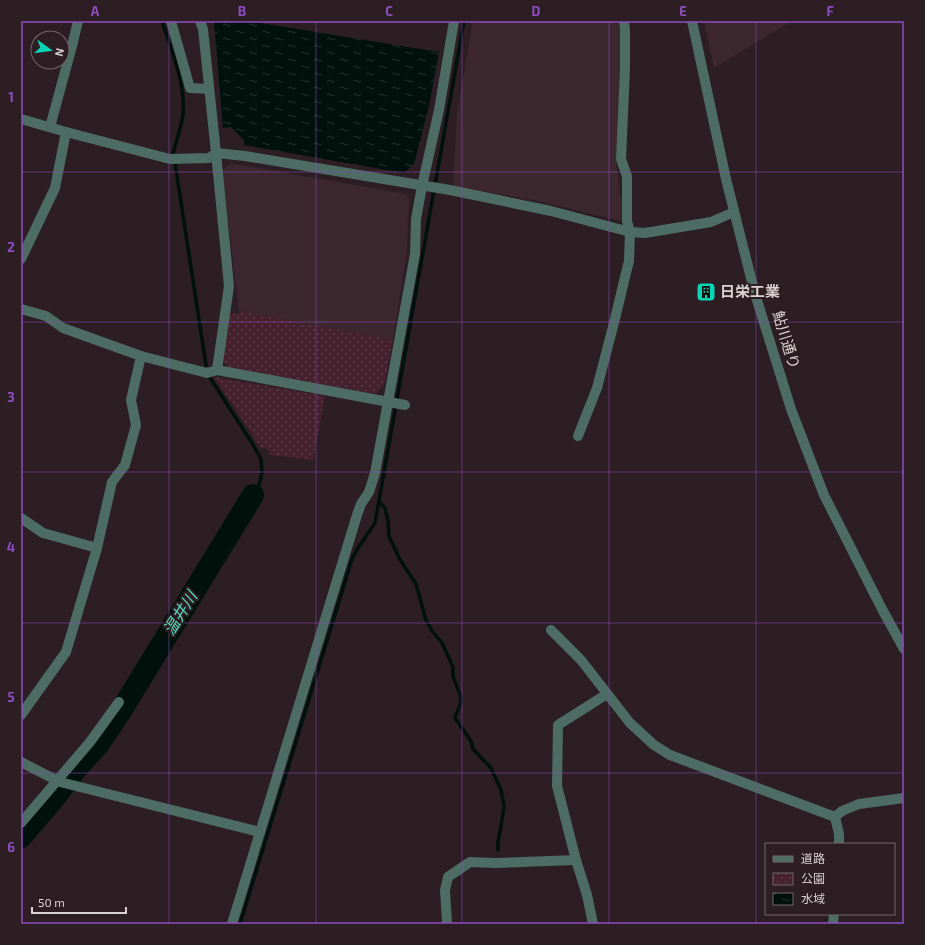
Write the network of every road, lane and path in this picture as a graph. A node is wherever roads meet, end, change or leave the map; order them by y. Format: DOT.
graph roads {
  1 [pos="78,21"];
  2 [pos="171,21"];
  3 [pos="200,21"];
  4 [pos="454,21"];
  5 [pos="624,21"];
  6 [pos="692,21"];
  7 [pos="209,89"];
  8 [pos="21,119"];
  9 [pos="50,127"];
  10 [pos="66,132"];
  11 [pos="216,153"];
  12 [pos="426,187"];
  13 [pos="734,212"];
  14 [pos="630,232"];
  15 [pos="21,259"];
  16 [pos="21,308"];
  17 [pos="141,356"];
  18 [pos="217,370"];
  19 [pos="390,402"];
  20 [pos="404,405"];
  21 [pos="578,436"];
  22 [pos="21,518"];
  23 [pos="97,548"];
  24 [pos="550,630"];
  25 [pos="904,649"];
  26 [pos="607,694"];
  27 [pos="119,702"];
  28 [pos="21,715"];
  29 [pos="21,762"];
  30 [pos="56,780"];
  31 [pos="904,798"];
  32 [pos="835,817"];
  33 [pos="21,822"];
  34 [pos="260,832"];
  35 [pos="839,843"];
  36 [pos="576,860"];
  37 [pos="232,924"];
  38 [pos="447,924"];
  39 [pos="593,924"];
  1 -- 9 [label="street"];
  2 -- 7 [label="street"];
  3 -- 7 [label="street"];
  4 -- 12 [label="street"];
  5 -- 14 [label="street"];
  6 -- 13 [label="street, 鮎川通り"];
  7 -- 11 [label="street"];
  8 -- 9 [label="street"];
  9 -- 10 [label="street"];
  10 -- 11 [label="street"];
  10 -- 15 [label="street"];
  11 -- 12 [label="street"];
  11 -- 18 [label="street"];
  12 -- 14 [label="street"];
  12 -- 19 [label="street"];
  13 -- 14 [label="street"];
  13 -- 25 [label="street, 鮎川通り"];
  14 -- 21 [label="street"];
  16 -- 17 [label="street"];
  17 -- 18 [label="street"];
  17 -- 23 [label="street"];
  18 -- 19 [label="street"];
  19 -- 20 [label="street"];
  19 -- 34 [label="street"];
  22 -- 23 [label="street"];
  23 -- 28 [label="street"];
  24 -- 26 [label="street"];
  26 -- 32 [label="street"];
  26 -- 36 [label="street"];
  27 -- 30 [label="street"];
  29 -- 30 [label="street"];
  30 -- 33 [label="street"];
  30 -- 34 [label="street"];
  31 -- 32 [label="street"];
  32 -- 35 [label="street"];
  34 -- 37 [label="street"];
  36 -- 38 [label="street"];
  36 -- 39 [label="street"];
}
